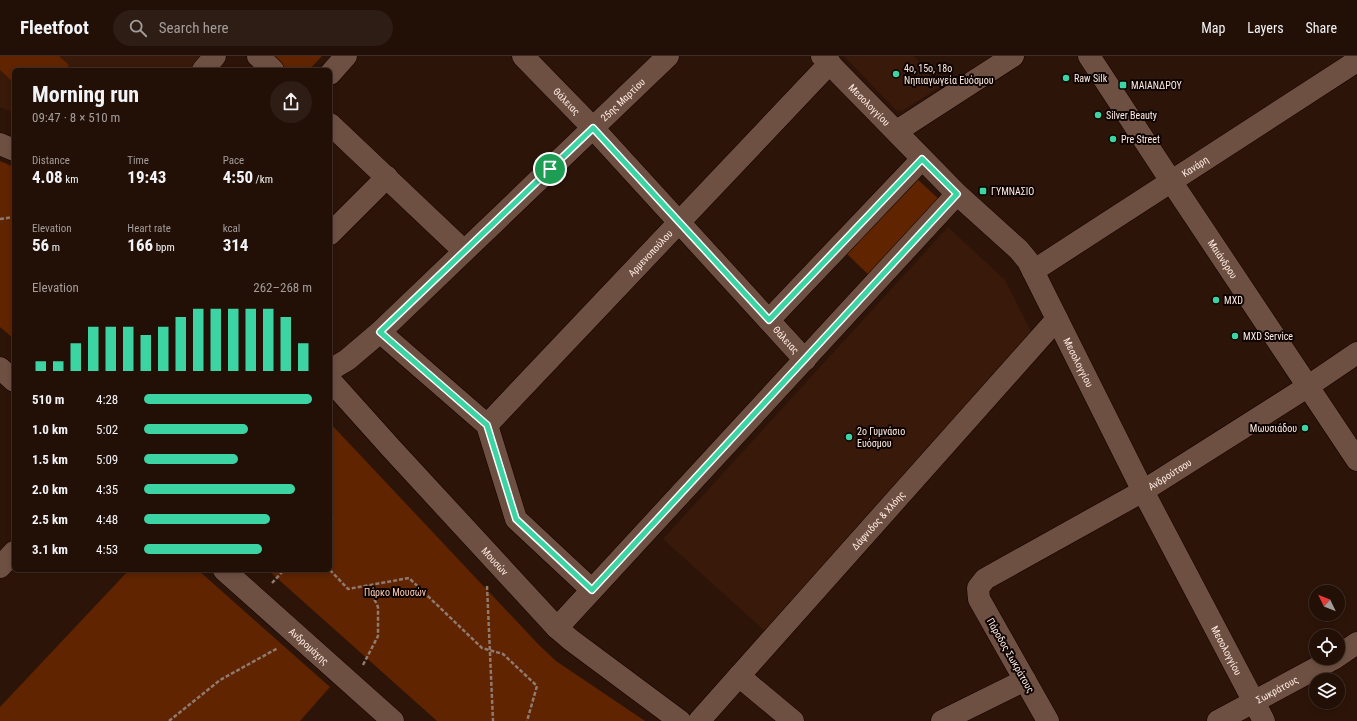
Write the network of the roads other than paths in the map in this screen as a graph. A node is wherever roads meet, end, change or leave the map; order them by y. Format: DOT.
graph roads {
  1 [pos="215,56"];
  2 [pos="258,56"];
  3 [pos="346,56"];
  4 [pos="523,56"];
  5 [pos="668,56"];
  6 [pos="1013,56"];
  7 [pos="1089,56"];
  8 [pos="826,60"];
  9 [pos="1357,61"];
  10 [pos="205,68"];
  11 [pos="271,68"];
  12 [pos="332,72"];
  13 [pos="332,126"];
  14 [pos="593,128"];
  15 [pos="897,131"];
  16 [pos="0,144"];
  17 [pos="12,149"];
  18 [pos="922,159"];
  19 [pos="387,177"];
  20 [pos="1171,182"];
  21 [pos="957,194"];
  22 [pos="679,222"];
  23 [pos="332,232"];
  24 [pos="464,251"];
  25 [pos="1033,271"];
  26 [pos="1057,319"];
  27 [pos="769,320"];
  28 [pos="380,332"];
  29 [pos="1357,353"];
  30 [pos="805,360"];
  31 [pos="0,368"];
  32 [pos="332,369"];
  33 [pos="12,379"];
  34 [pos="332,382"];
  35 [pos="1307,387"];
  36 [pos="487,425"];
  37 [pos="1357,460"];
  38 [pos="1143,491"];
  39 [pos="12,554"];
  40 [pos="0,567"];
  41 [pos="226,572"];
  42 [pos="978,588"];
  43 [pos="592,590"];
  44 [pos="557,628"];
  45 [pos="1357,643"];
  46 [pos="1345,651"];
  47 [pos="1325,665"];
  48 [pos="739,676"];
  49 [pos="1025,680"];
  50 [pos="1259,712"];
  51 [pos="394,721"];
  52 [pos="680,721"];
  53 [pos="699,721"];
  54 [pos="793,721"];
  55 [pos="942,721"];
  56 [pos="1048,721"];
  57 [pos="1218,721"];
  1 -- 10 [label="street"];
  2 -- 11 [label="street"];
  3 -- 12 [label="street"];
  4 -- 14 [label="street, Θάλειας"];
  5 -- 14 [label="street, 25ης Μαρτίου"];
  6 -- 15 [label="street"];
  7 -- 20 [label="street, Μαιάνδρου"];
  8 -- 15 [label="street, Μεσολογγίου"];
  8 -- 22 [label="street, Αρμενοπούλου"];
  9 -- 20 [label="street, Κανάρη"];
  13 -- 19 [label="street"];
  14 -- 22 [label="street, Θάλειας"];
  14 -- 24 [label="street, 25ης Μαρτίου"];
  15 -- 18 [label="street, Μεσολογγίου"];
  16 -- 17 [label="street"];
  18 -- 21 [label="street, Μεσολογγίου"];
  18 -- 27 [label="street"];
  19 -- 23 [label="street"];
  19 -- 24 [label="street"];
  20 -- 25 [label="street, Κανάρη"];
  20 -- 35 [label="street, Μαιάνδρου"];
  21 -- 25 [label="street, Μεσολογγίου"];
  21 -- 30 [label="street"];
  22 -- 27 [label="street, Θάλειας"];
  22 -- 36 [label="street, Αρμενοπούλου"];
  24 -- 28 [label="street, 25ης Μαρτίου"];
  25 -- 26 [label="street, Μεσολογγίου"];
  26 -- 38 [label="street, Μεσολογγίου"];
  26 -- 48 [label="street, Δάφνιδος & Χλόης"];
  27 -- 30 [label="street, Θάλειας"];
  28 -- 32 [label="street, 25ης Μαρτίου"];
  28 -- 36 [label="street"];
  29 -- 35 [label="street, Ανδρούτσου"];
  30 -- 43 [label="street"];
  31 -- 33 [label="street"];
  34 -- 44 [label="street, Μουσών"];
  35 -- 37 [label="street, Μαιάνδρου"];
  35 -- 38 [label="street, Ανδρούτσου"];
  36 -- 43 [label="street"];
  38 -- 42 [label="street, Ανδρούτσου"];
  38 -- 50 [label="street, Μεσολογγίου"];
  39 -- 40 [label="street"];
  41 -- 51 [label="street, Ανδρομάχης"];
  42 -- 49 [label="street, Πάροδος Σωκράτους"];
  43 -- 44 [label="street"];
  44 -- 52 [label="street, Μουσών"];
  45 -- 46 [label="street"];
  47 -- 50 [label="street, Σωκράτους"];
  48 -- 53 [label="street, Δάφνιδος & Χλόης"];
  48 -- 54 [label="street"];
  49 -- 55 [label="street"];
  49 -- 56 [label="street, Πάροδος Σωκράτους"];
  50 -- 57 [label="street, Σωκράτους"];
}
